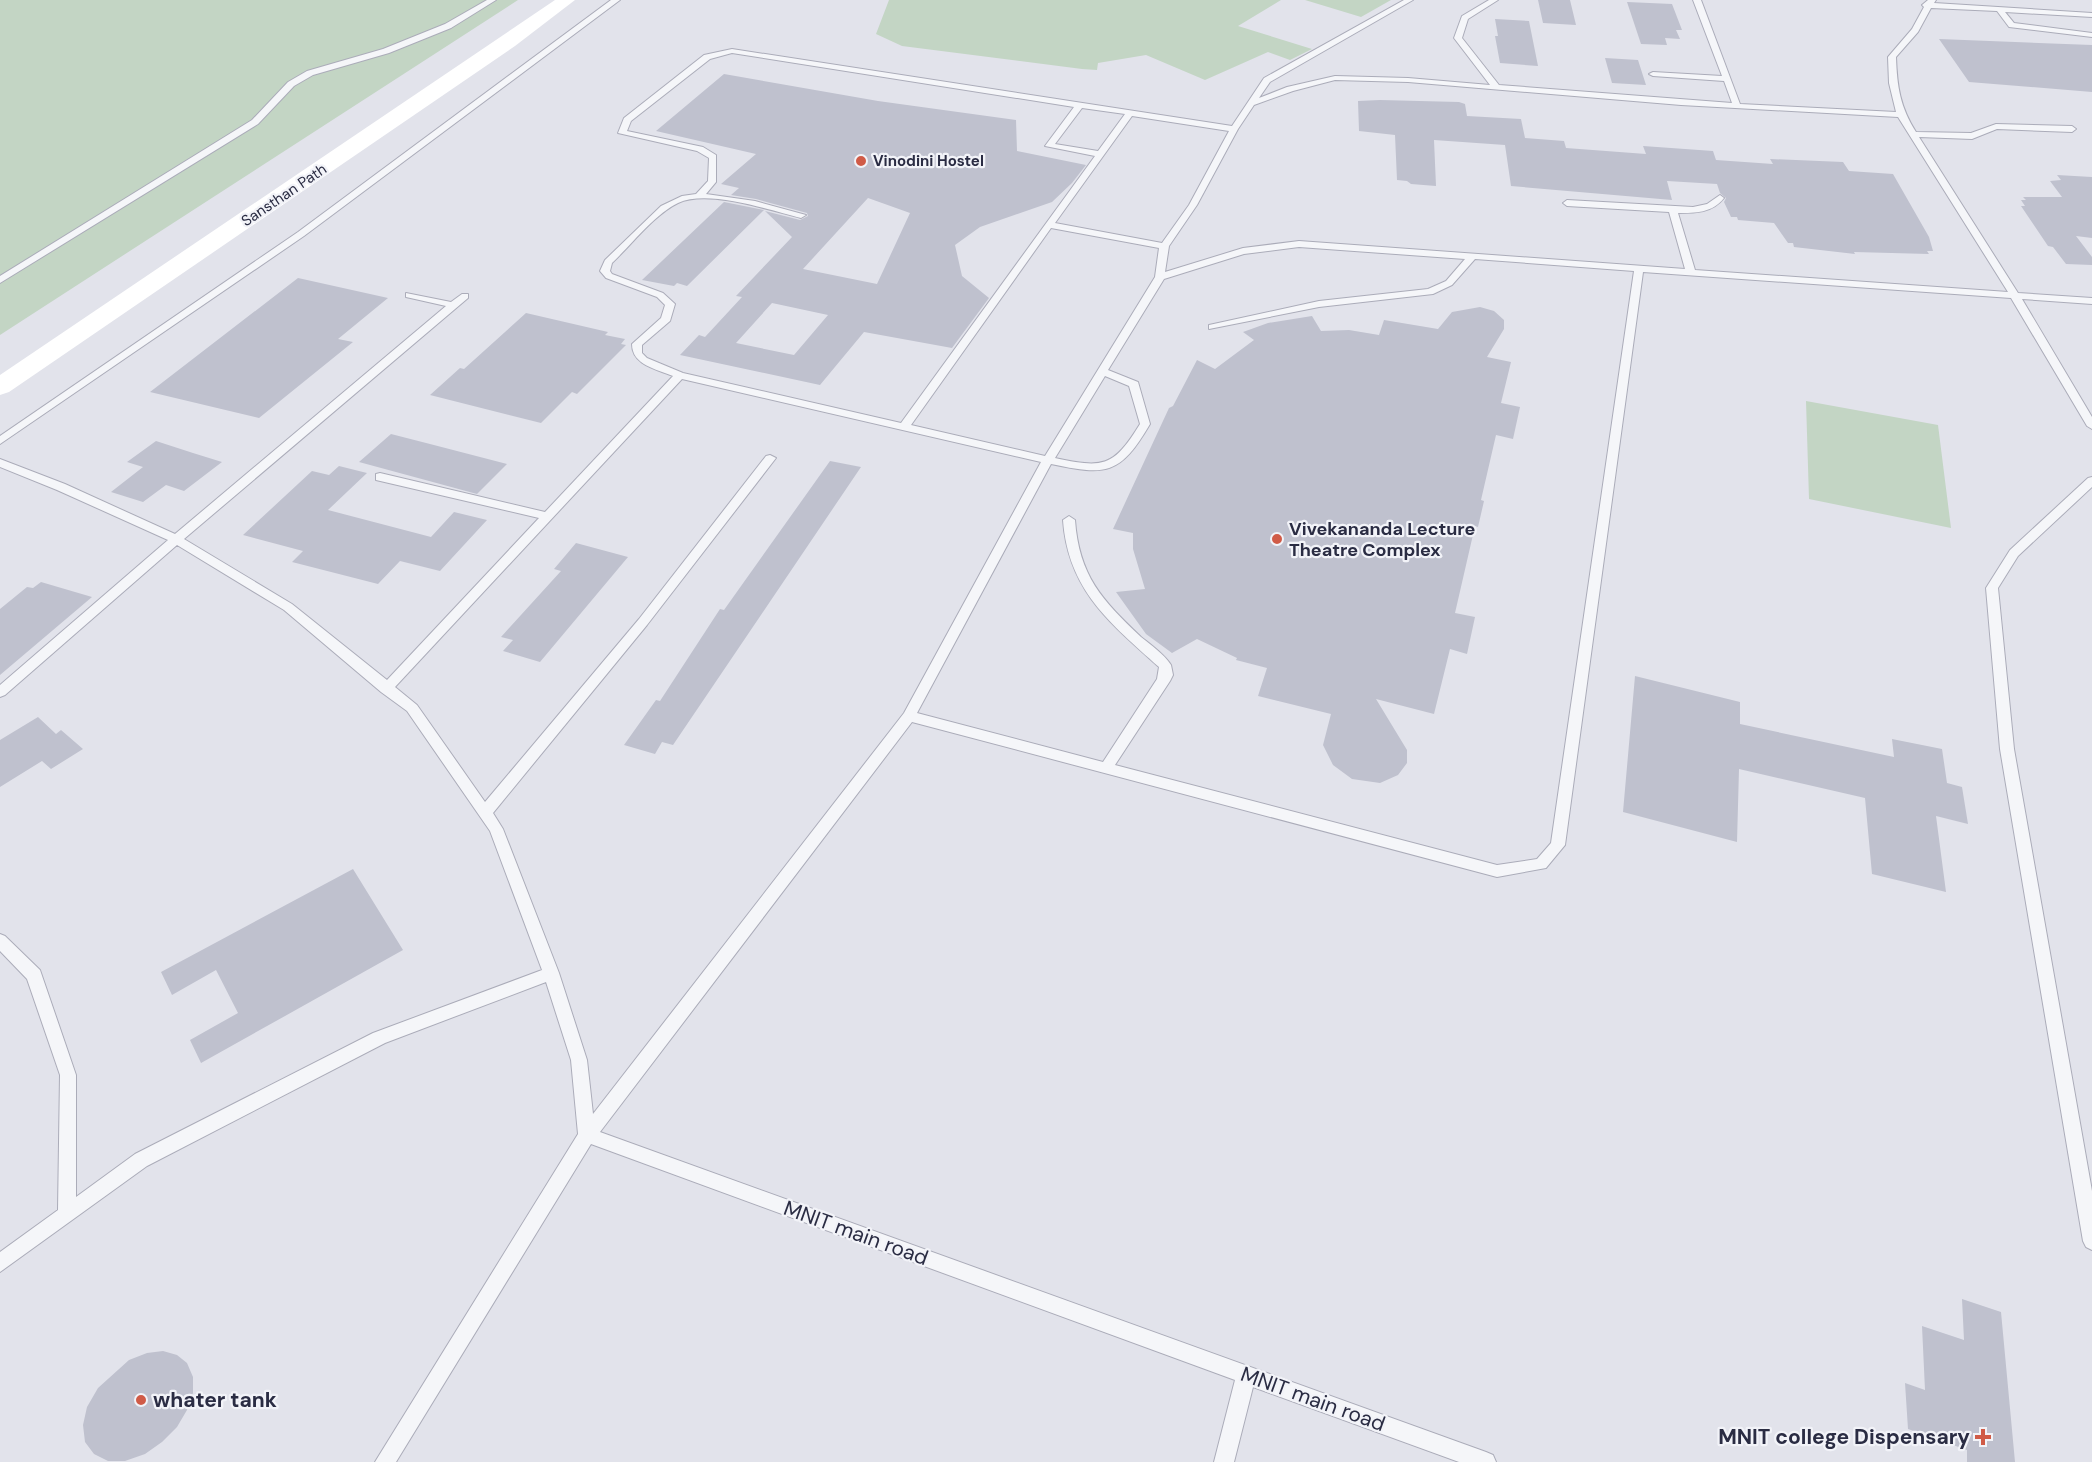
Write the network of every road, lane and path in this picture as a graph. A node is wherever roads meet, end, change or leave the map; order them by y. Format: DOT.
graph roads {
  1 [pos="492,0"];
  2 [pos="566,0"];
  3 [pos="616,0"];
  4 [pos="1409,0"];
  5 [pos="1494,0"];
  6 [pos="1697,0"];
  7 [pos="1929,3"];
  8 [pos="2000,11"];
  9 [pos="2092,15"];
  10 [pos="2092,35"];
  11 [pos="1653,74"];
  12 [pos="1728,79"];
  13 [pos="1498,89"];
  14 [pos="1252,103"];
  15 [pos="1079,106"];
  16 [pos="1737,106"];
  17 [pos="1129,114"];
  18 [pos="1901,115"];
  19 [pos="1234,129"];
  20 [pos="2072,129"];
  21 [pos="1912,134"];
  22 [pos="1100,154"];
  23 [pos="698,196"];
  24 [pos="1720,198"];
  25 [pos="1567,202"];
  26 [pos="1673,210"];
  27 [pos="801,215"];
  28 [pos="1049,225"];
  29 [pos="1164,246"];
  30 [pos="1471,258"];
  31 [pos="1639,268"];
  32 [pos="1691,272"];
  33 [pos="1160,277"];
  34 [pos="0,280"];
  35 [pos="409,295"];
  36 [pos="465,296"];
  37 [pos="2015,296"];
  38 [pos="2092,301"];
  39 [pos="453,305"];
  40 [pos="1213,327"];
  41 [pos="1101,370"];
  42 [pos="680,375"];
  43 [pos="0,387"];
  44 [pos="2092,426"];
  45 [pos="903,428"];
  46 [pos="0,441"];
  47 [pos="770,458"];
  48 [pos="1047,460"];
  49 [pos="0,463"];
  50 [pos="380,477"];
  51 [pos="2092,481"];
  52 [pos="545,516"];
  53 [pos="1068,520"];
  54 [pos="176,539"];
  55 [pos="386,689"];
  56 [pos="0,692"];
  57 [pos="909,716"];
  58 [pos="1106,768"];
  59 [pos="484,813"];
  60 [pos="0,941"];
  61 [pos="551,973"];
  62 [pos="587,1135"];
  63 [pos="68,1213"];
  64 [pos="2092,1241"];
  65 [pos="0,1263"];
  66 [pos="1246,1375"];
  67 [pos="385,1462"];
  68 [pos="1224,1462"];
  69 [pos="1486,1462"];
  1 -- 34 [label="lane"];
  2 -- 43 [label="street, Sansthan Path"];
  3 -- 46 [label="lane"];
  4 -- 14 [label="lane"];
  5 -- 13 [label="lane"];
  6 -- 12 [label="lane"];
  7 -- 8 [label="lane"];
  7 -- 18 [label="lane"];
  8 -- 9 [label="lane"];
  8 -- 10 [label="lane"];
  11 -- 12 [label="lane"];
  12 -- 16 [label="lane"];
  13 -- 14 [label="lane"];
  13 -- 16 [label="lane"];
  14 -- 19 [label="lane"];
  15 -- 17 [label="lane"];
  15 -- 22 [label="lane"];
  15 -- 23 [label="lane"];
  16 -- 18 [label="lane"];
  17 -- 19 [label="lane"];
  17 -- 22 [label="lane"];
  18 -- 21 [label="lane"];
  19 -- 29 [label="lane"];
  20 -- 21 [label="lane"];
  21 -- 37 [label="lane"];
  22 -- 28 [label="lane"];
  23 -- 27 [label="lane"];
  23 -- 42 [label="lane"];
  24 -- 26 [label="lane"];
  25 -- 26 [label="lane"];
  26 -- 32 [label="lane"];
  28 -- 29 [label="lane"];
  28 -- 45 [label="lane"];
  29 -- 33 [label="lane"];
  30 -- 31 [label="lane"];
  30 -- 33 [label="lane"];
  30 -- 40 [label="lane"];
  31 -- 32 [label="lane"];
  31 -- 58 [label="lane"];
  32 -- 37 [label="lane"];
  33 -- 41 [label="lane"];
  35 -- 39 [label="lane"];
  36 -- 39 [label="lane"];
  37 -- 38 [label="lane"];
  37 -- 44 [label="lane"];
  39 -- 54 [label="lane"];
  41 -- 48 [label="lane"];
  41 -- 48 [label="lane"];
  42 -- 45 [label="lane"];
  42 -- 52 [label="lane"];
  45 -- 48 [label="lane"];
  47 -- 59 [label="lane"];
  48 -- 57 [label="lane"];
  49 -- 54 [label="lane"];
  50 -- 52 [label="lane"];
  51 -- 64 [label="lane"];
  52 -- 55 [label="lane"];
  53 -- 58 [label="lane"];
  54 -- 55 [label="lane"];
  54 -- 56 [label="lane"];
  55 -- 59 [label="lane"];
  57 -- 58 [label="lane"];
  57 -- 62 [label="lane"];
  59 -- 61 [label="lane"];
  60 -- 63 [label="lane"];
  61 -- 62 [label="lane"];
  61 -- 63 [label="lane"];
  62 -- 66 [label="lane, MNIT main road"];
  62 -- 67 [label="lane"];
  63 -- 65 [label="lane"];
  66 -- 68 [label="lane"];
  66 -- 69 [label="lane, MNIT main road"];
}
